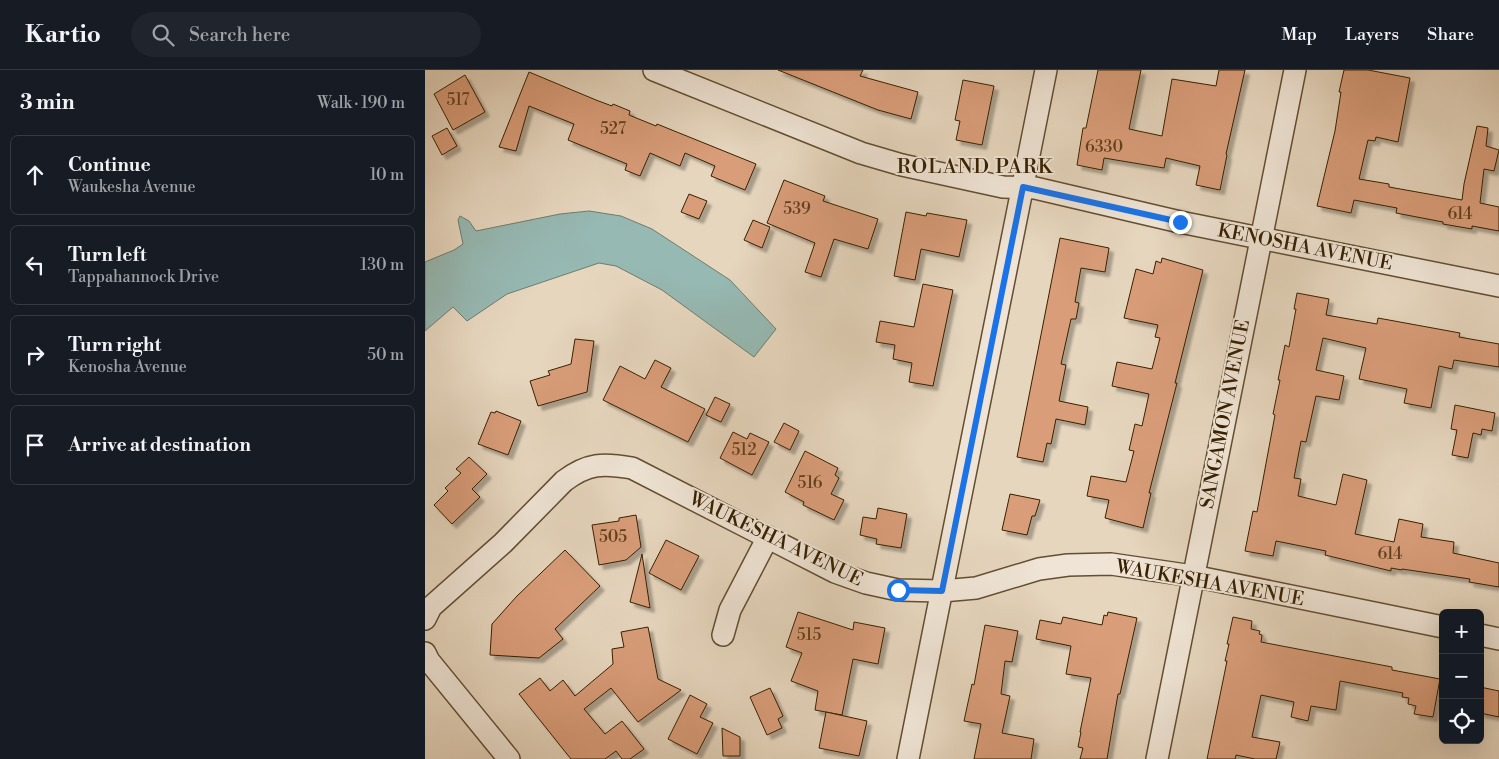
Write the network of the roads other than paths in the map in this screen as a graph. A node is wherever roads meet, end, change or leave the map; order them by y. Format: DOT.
graph roads {
  1 [pos="653,70"];
  2 [pos="1046,70"];
  3 [pos="1295,70"];
  4 [pos="1023,187"];
  5 [pos="1260,238"];
  6 [pos="1499,286"];
  7 [pos="768,537"];
  8 [pos="1193,576"];
  9 [pos="942,591"];
  10 [pos="425,619"];
  11 [pos="1439,626"];
  12 [pos="723,635"];
  13 [pos="1484,636"];
  14 [pos="1499,639"];
  15 [pos="425,653"];
  16 [pos="509,759"];
  17 [pos="908,759"];
  18 [pos="1157,759"];
  1 -- 4 [label="street, KENOSHA AVENUE"];
  2 -- 4 [label="street"];
  3 -- 5 [label="street, SANGAMON AVENUE"];
  4 -- 5 [label="street, KENOSHA AVENUE"];
  4 -- 9 [label="street"];
  5 -- 6 [label="street, KENOSHA AVENUE"];
  5 -- 8 [label="street, SANGAMON AVENUE"];
  7 -- 9 [label="street, WAUKESHA AVENUE"];
  7 -- 10 [label="street, WAUKESHA AVENUE"];
  7 -- 12 [label="street"];
  8 -- 9 [label="street, WAUKESHA AVENUE"];
  8 -- 11 [label="street, WAUKESHA AVENUE"];
  8 -- 18 [label="street, SANGAMON AVENUE"];
  9 -- 17 [label="street"];
  13 -- 14 [label="street"];
  15 -- 16 [label="street"];
}
